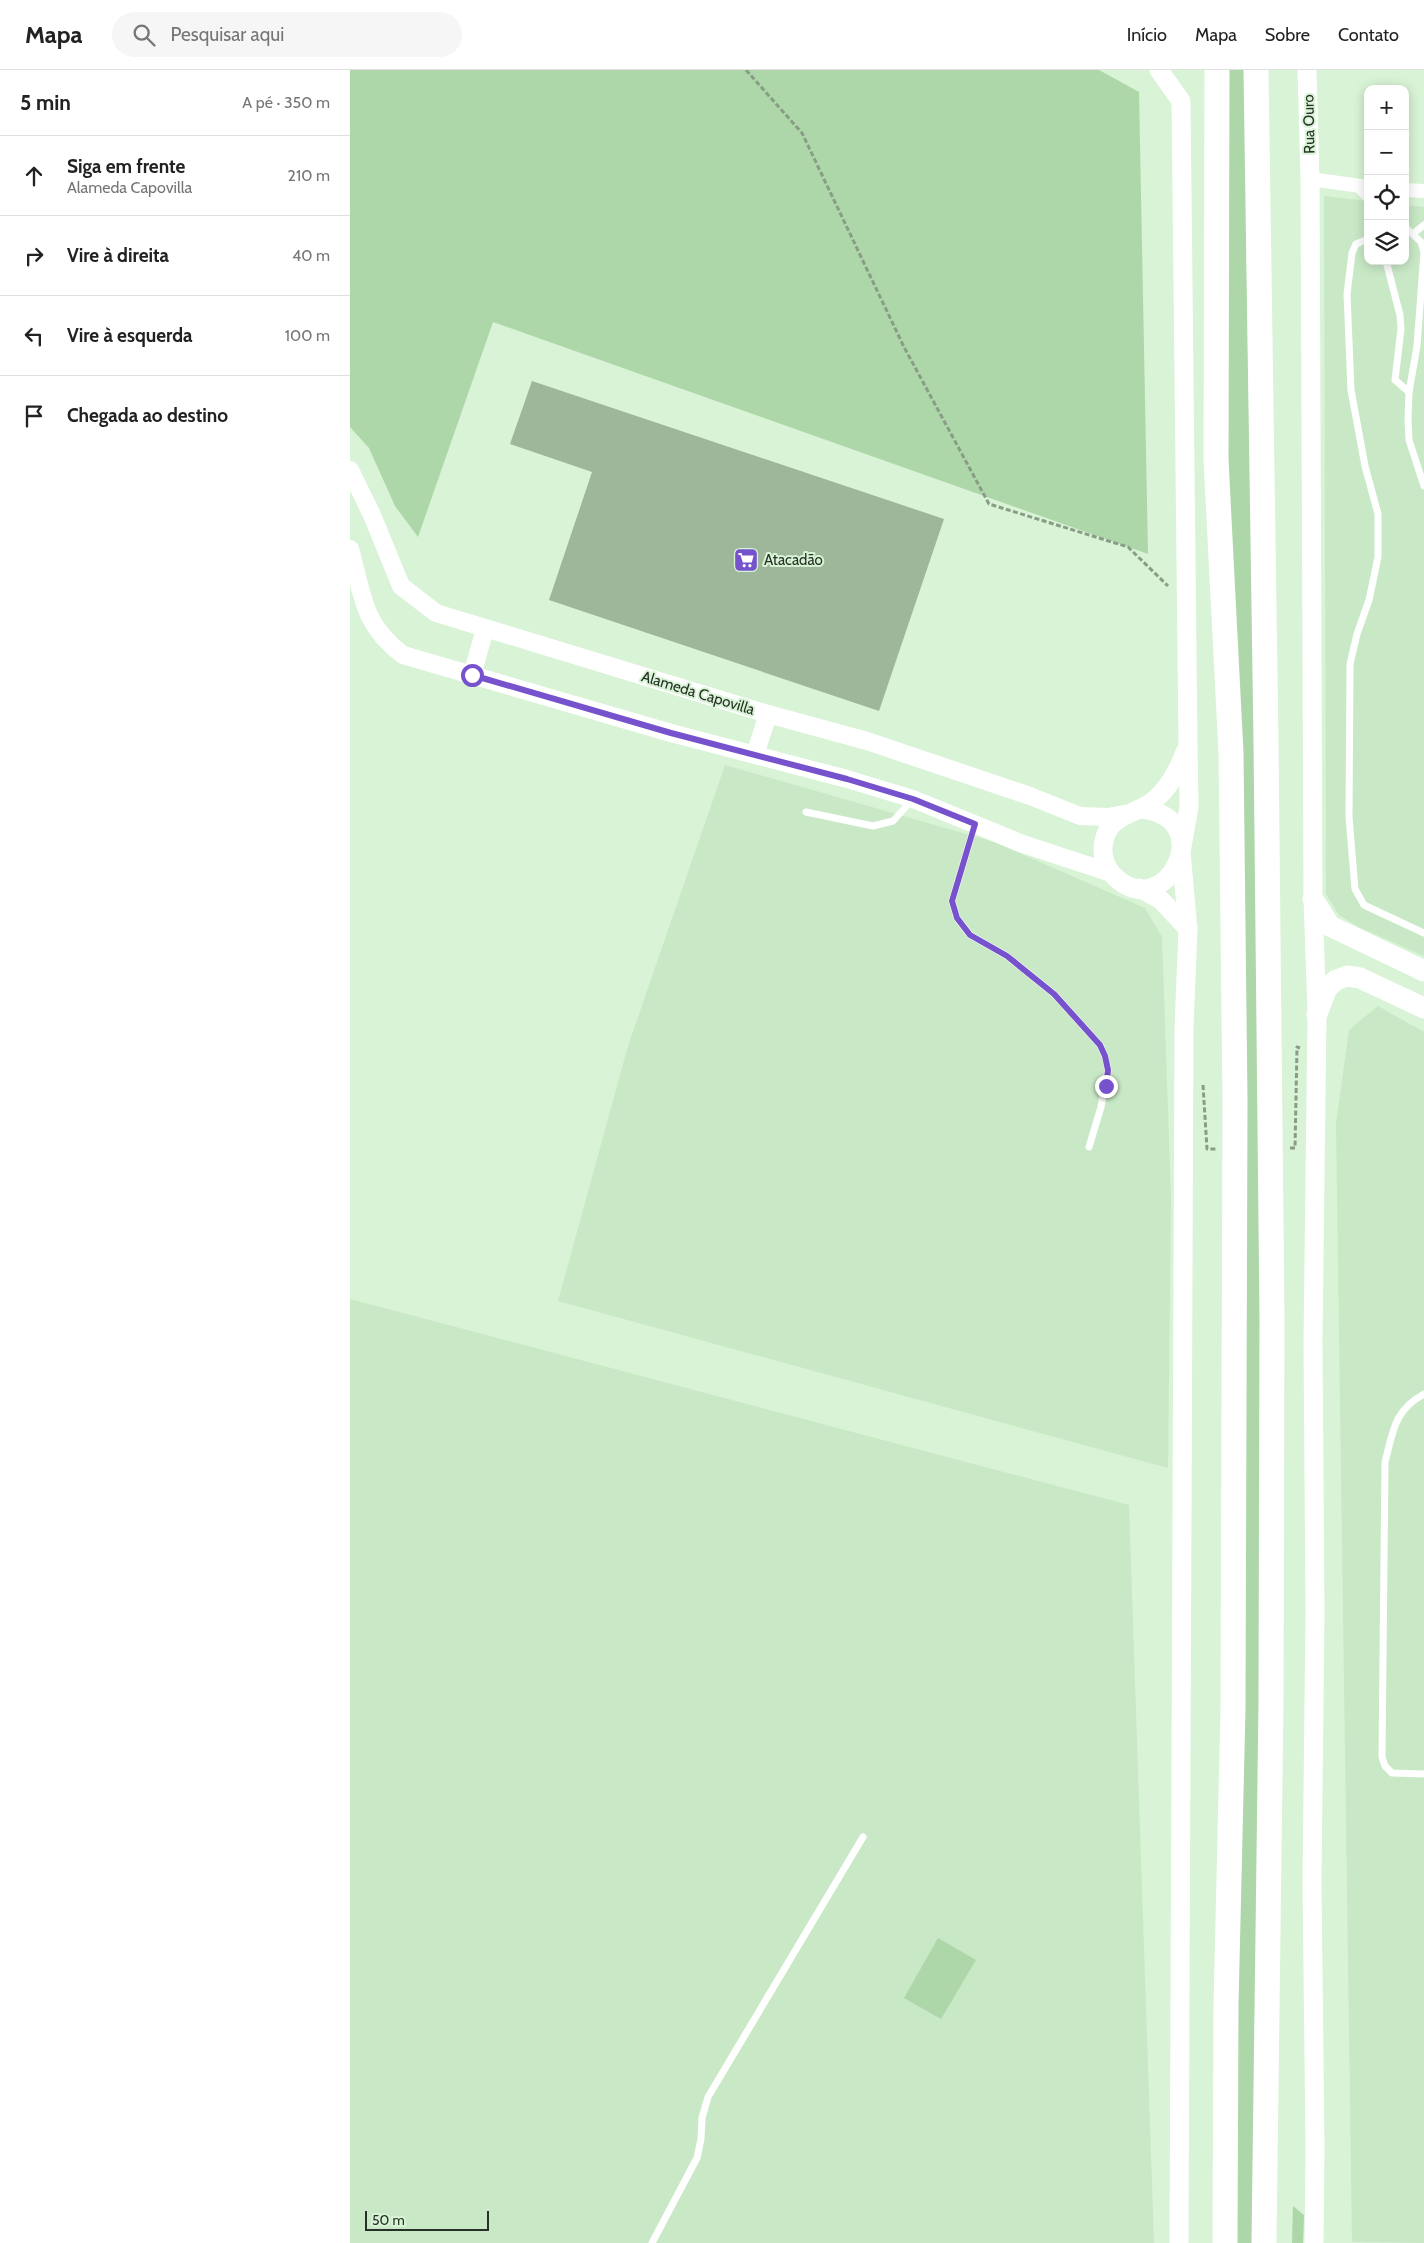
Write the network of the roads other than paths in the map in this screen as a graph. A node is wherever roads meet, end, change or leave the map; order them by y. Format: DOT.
graph roads {
  1 [pos="1158,70"];
  2 [pos="1217,70"];
  3 [pos="1307,70"];
  4 [pos="1256,75"];
  5 [pos="1310,179"];
  6 [pos="1361,186"];
  7 [pos="1409,190"];
  8 [pos="1424,192"];
  9 [pos="1424,225"];
  10 [pos="1409,230"];
  11 [pos="1414,233"];
  12 [pos="1364,241"];
  13 [pos="1387,265"];
  14 [pos="1409,392"];
  15 [pos="350,470"];
  16 [pos="1424,486"];
  17 [pos="350,549"];
  18 [pos="485,629"];
  19 [pos="472,675"];
  20 [pos="768,714"];
  21 [pos="1188,744"];
  22 [pos="755,754"];
  23 [pos="913,799"];
  24 [pos="806,812"];
  25 [pos="1131,812"];
  26 [pos="975,824"];
  27 [pos="1181,852"];
  28 [pos="1111,873"];
  29 [pos="1139,888"];
  30 [pos="1313,898"];
  31 [pos="1188,929"];
  32 [pos="1424,933"];
  33 [pos="1424,971"];
  34 [pos="1424,1008"];
  35 [pos="1317,1014"];
  36 [pos="1089,1146"];
  37 [pos="1424,1394"];
  38 [pos="1424,1774"];
  39 [pos="863,1837"];
  40 [pos="652,2243"];
  41 [pos="1179,2243"];
  42 [pos="1225,2243"];
  43 [pos="1264,2243"];
  44 [pos="1314,2243"];
  1 -- 21 [label="main road"];
  2 -- 42 [label="highway"];
  3 -- 5 [label="main road, Rua Ouro"];
  4 -- 43 [label="highway"];
  5 -- 6 [label="street"];
  5 -- 30 [label="main road, Rua Ouro"];
  7 -- 8 [label="street"];
  9 -- 11 [label="lane"];
  10 -- 11 [label="lane"];
  11 -- 14 [label="lane"];
  12 -- 32 [label="lane"];
  13 -- 14 [label="lane"];
  14 -- 16 [label="lane"];
  15 -- 18 [label="street, Alameda Capovilla"];
  17 -- 19 [label="street"];
  18 -- 19 [label="street"];
  18 -- 20 [label="street, Alameda Capovilla"];
  19 -- 22 [label="street"];
  20 -- 22 [label="street"];
  20 -- 25 [label="street, Alameda Capovilla"];
  21 -- 25 [label="main road"];
  21 -- 27 [label="main road"];
  22 -- 23 [label="street"];
  23 -- 24 [label="lane"];
  23 -- 26 [label="street"];
  25 -- 27 [label="main road"];
  25 -- 28 [label="main road"];
  26 -- 28 [label="street"];
  26 -- 36 [label="lane"];
  27 -- 29 [label="main road"];
  27 -- 31 [label="main road"];
  28 -- 29 [label="main road"];
  29 -- 31 [label="main road"];
  30 -- 33 [label="main road"];
  30 -- 35 [label="main road, Rua Ouro"];
  31 -- 41 [label="main road"];
  34 -- 35 [label="main road"];
  35 -- 44 [label="main road, Rua Ouro"];
  37 -- 38 [label="lane"];
  39 -- 40 [label="lane"];
}
